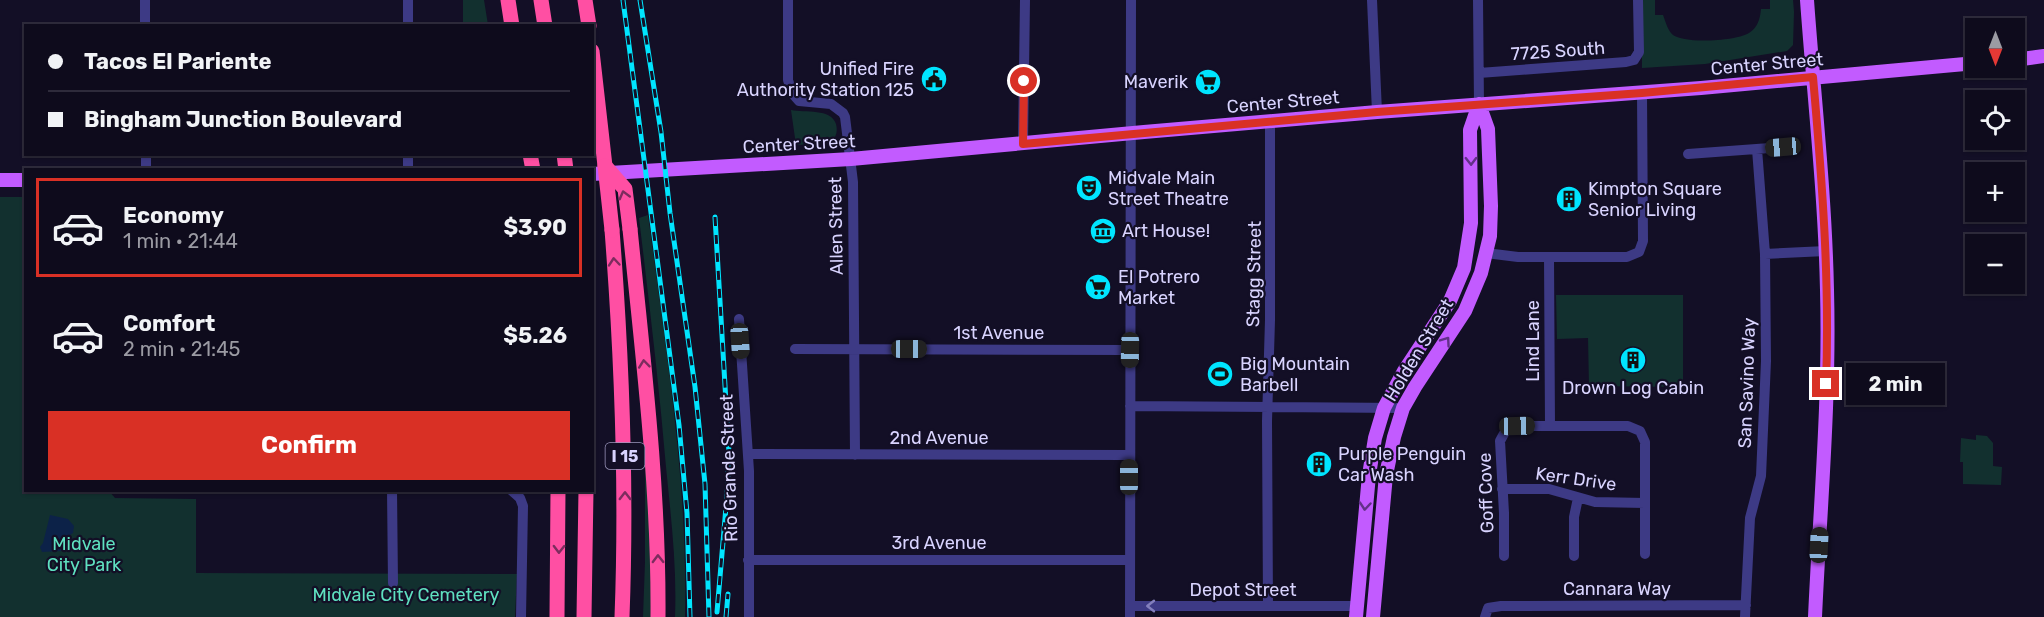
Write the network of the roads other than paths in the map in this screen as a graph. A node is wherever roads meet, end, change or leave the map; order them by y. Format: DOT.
graph roads {
  1 [pos="145,0"];
  2 [pos="408,0"];
  3 [pos="508,0"];
  4 [pos="541,0"];
  5 [pos="585,0"];
  6 [pos="788,0"];
  7 [pos="1025,0"];
  8 [pos="1131,0"];
  9 [pos="1372,0"];
  10 [pos="1478,0"];
  11 [pos="1638,0"];
  12 [pos="1807,0"];
  13 [pos="145,24"];
  14 [pos="408,24"];
  15 [pos="512,24"];
  16 [pos="545,24"];
  17 [pos="589,24"];
  18 [pos="2044,56"];
  19 [pos="2025,59"];
  20 [pos="1965,64"];
  21 [pos="594,68"];
  22 [pos="1479,73"];
  23 [pos="1813,77"];
  24 [pos="1642,93"];
  25 [pos="1479,104"];
  26 [pos="1377,112"];
  27 [pos="1270,121"];
  28 [pos="1131,133"];
  29 [pos="1023,144"];
  30 [pos="1783,147"];
  31 [pos="1757,149"];
  32 [pos="1688,154"];
  33 [pos="851,159"];
  34 [pos="599,170"];
  35 [pos="0,180"];
  36 [pos="24,180"];
  37 [pos="1826,251"];
  38 [pos="1486,253"];
  39 [pos="1765,254"];
  40 [pos="1549,257"];
  41 [pos="739,319"];
  42 [pos="795,349"];
  43 [pos="855,349"];
  44 [pos="1130,350"];
  45 [pos="1130,406"];
  46 [pos="1268,407"];
  47 [pos="1384,408"];
  48 [pos="1403,408"];
  49 [pos="1550,426"];
  50 [pos="748,454"];
  51 [pos="1130,454"];
  52 [pos="855,455"];
  53 [pos="1502,489"];
  54 [pos="392,492"];
  55 [pos="513,492"];
  56 [pos="558,492"];
  57 [pos="586,492"];
  58 [pos="1578,498"];
  59 [pos="1645,503"];
  60 [pos="1645,554"];
  61 [pos="1504,556"];
  62 [pos="1574,556"];
  63 [pos="748,560"];
  64 [pos="1129,560"];
  65 [pos="393,584"];
  66 [pos="1268,606"];
  67 [pos="1745,611"];
  68 [pos="1130,612"];
  69 [pos="1356,612"];
  70 [pos="1486,613"];
  71 [pos="521,617"];
  72 [pos="557,617"];
  73 [pos="584,617"];
  74 [pos="622,617"];
  75 [pos="658,617"];
  76 [pos="749,617"];
  77 [pos="1373,617"];
  78 [pos="1815,617"];
  1 -- 13 [label="street"];
  2 -- 14 [label="street"];
  3 -- 15 [label="highway"];
  4 -- 16 [label="highway"];
  5 -- 17 [label="highway"];
  6 -- 33 [label="street, Allen Street"];
  7 -- 29 [label="street"];
  8 -- 28 [label="street"];
  9 -- 26 [label="street"];
  10 -- 22 [label="street, Holden Street"];
  11 -- 22 [label="street, 7725 South"];
  12 -- 23 [label="main road"];
  18 -- 19 [label="main road"];
  20 -- 23 [label="main road, Center Street"];
  21 -- 34 [label="highway, I 15"];
  22 -- 25 [label="street, Holden Street"];
  23 -- 24 [label="main road, Center Street"];
  23 -- 37 [label="main road"];
  24 -- 25 [label="main road, Center Street"];
  24 -- 40 [label="street"];
  25 -- 26 [label="main road, Center Street"];
  25 -- 38 [label="main road, Holden Street"];
  25 -- 47 [label="main road, Holden Street, one-way"];
  26 -- 27 [label="main road, Center Street"];
  27 -- 28 [label="main road, Center Street"];
  27 -- 46 [label="street, Stagg Street"];
  28 -- 29 [label="main road, Center Street"];
  28 -- 44 [label="street"];
  29 -- 33 [label="main road, Center Street"];
  30 -- 31 [label="street"];
  31 -- 32 [label="street"];
  31 -- 39 [label="street, San Savino Way"];
  33 -- 34 [label="main road, Center Street"];
  33 -- 43 [label="street, Allen Street"];
  74 -- 34 [label="highway, I 15, one-way, bridge"];
  75 -- 34 [label="highway, one-way, bridge"];
  35 -- 36 [label="main road"];
  37 -- 39 [label="street"];
  37 -- 78 [label="main road"];
  38 -- 40 [label="street"];
  48 -- 38 [label="main road, Holden Street, one-way"];
  39 -- 67 [label="street, San Savino Way"];
  40 -- 49 [label="street, Lind Lane"];
  41 -- 50 [label="street, Rio Grande Street"];
  42 -- 43 [label="street, 1st Avenue"];
  43 -- 44 [label="street, 1st Avenue"];
  43 -- 52 [label="street, Allen Street"];
  44 -- 45 [label="street"];
  45 -- 46 [label="street"];
  45 -- 51 [label="street"];
  46 -- 47 [label="street"];
  46 -- 66 [label="street, Stagg Street"];
  47 -- 48 [label="street"];
  47 -- 69 [label="main road, Holden Street, one-way"];
  48 -- 77 [label="main road, Holden Street"];
  49 -- 53 [label="street, Goff Cove"];
  49 -- 59 [label="street"];
  50 -- 52 [label="street, 2nd Avenue"];
  50 -- 63 [label="street, Rio Grande Street"];
  51 -- 52 [label="street, 2nd Avenue"];
  51 -- 64 [label="street"];
  53 -- 58 [label="street, Kerr Drive"];
  53 -- 61 [label="street, Goff Cove"];
  54 -- 65 [label="street"];
  55 -- 71 [label="street"];
  56 -- 72 [label="highway, one-way"];
  57 -- 73 [label="highway"];
  58 -- 59 [label="street, Kerr Drive"];
  58 -- 62 [label="street"];
  59 -- 60 [label="street"];
  63 -- 64 [label="street, 3rd Avenue"];
  63 -- 76 [label="street, Rio Grande Street"];
  64 -- 68 [label="street"];
  66 -- 68 [label="street, Depot Street, one-way"];
  66 -- 69 [label="street, Depot Street"];
  67 -- 70 [label="street, Cannara Way"];
}
